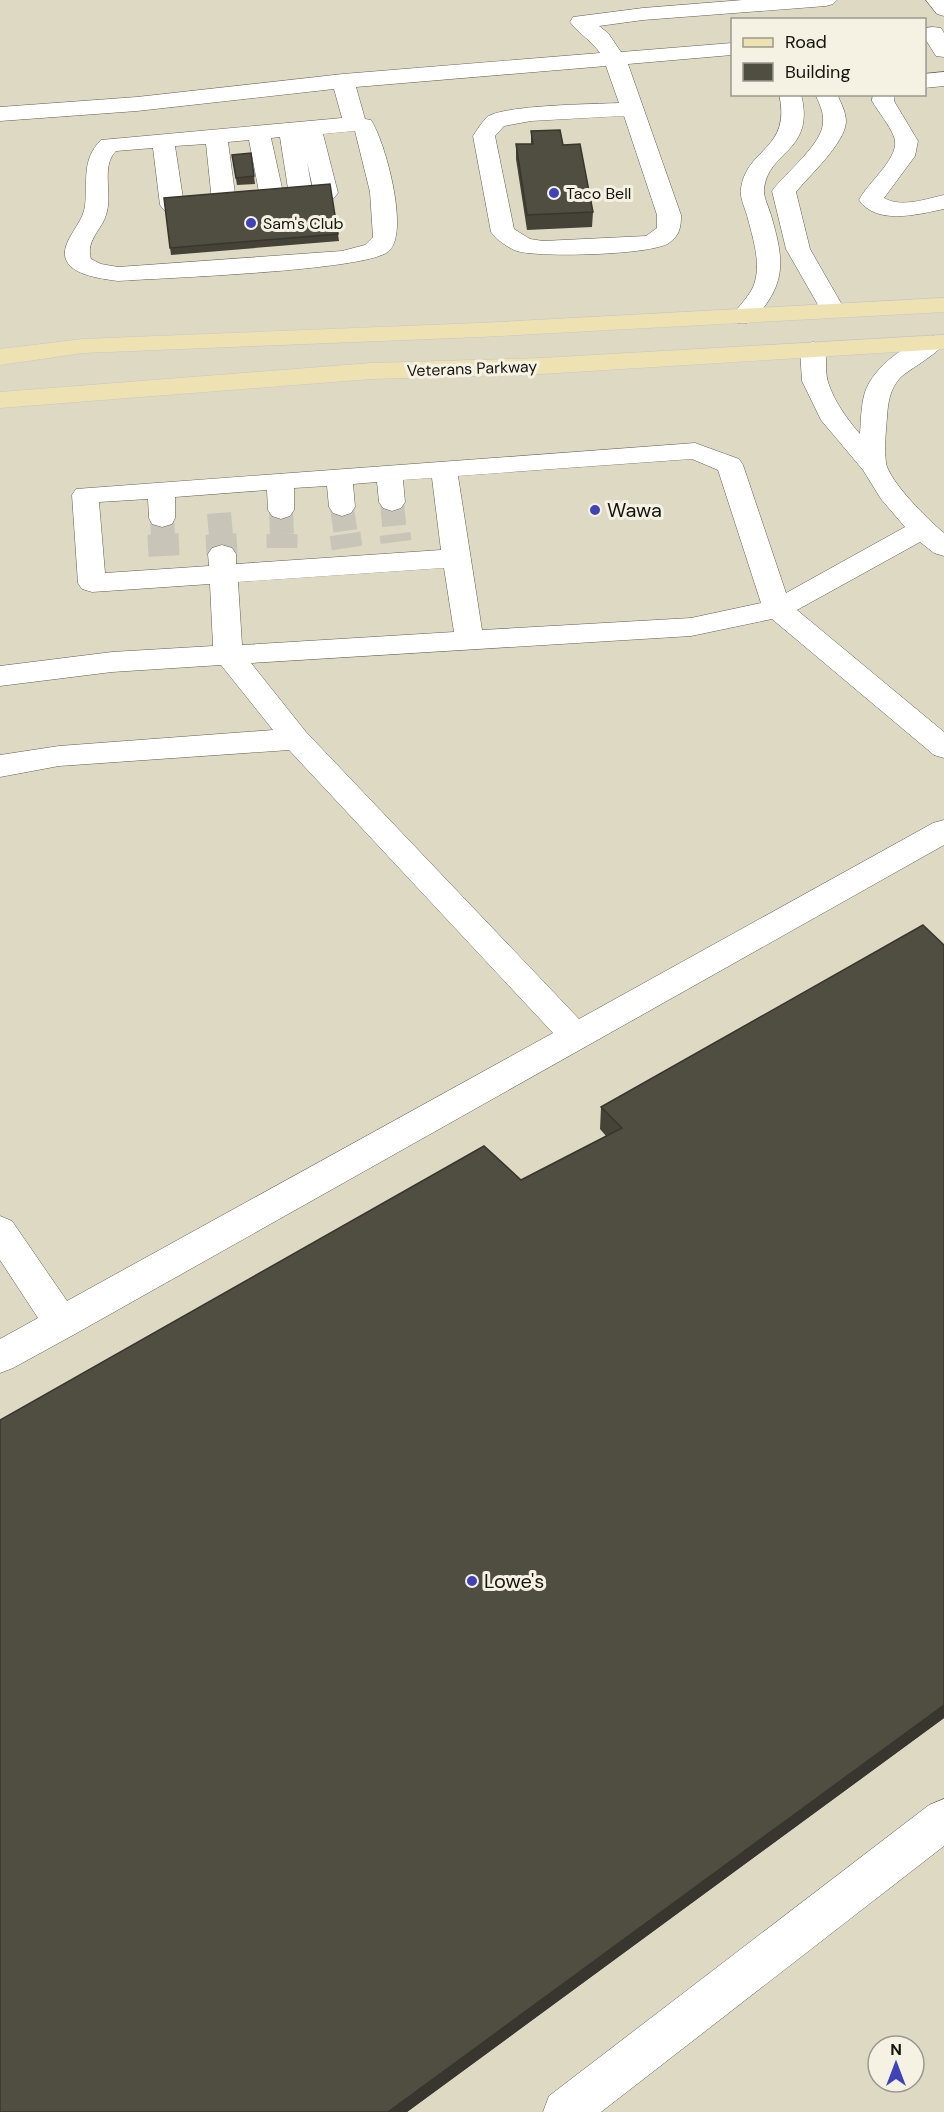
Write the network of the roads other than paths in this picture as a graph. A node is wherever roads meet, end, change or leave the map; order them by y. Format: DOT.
graph roads {
  1 [pos="826,0"];
  2 [pos="937,0"];
  3 [pos="944,10"];
  4 [pos="731,49"];
  5 [pos="615,59"];
  6 [pos="944,79"];
  7 [pos="343,81"];
  8 [pos="926,81"];
  9 [pos="791,96"];
  10 [pos="827,96"];
  11 [pos="884,96"];
  12 [pos="137,104"];
  13 [pos="632,109"];
  14 [pos="557,113"];
  15 [pos="0,114"];
  16 [pos="355,124"];
  17 [pos="300,129"];
  18 [pos="259,132"];
  19 [pos="216,136"];
  20 [pos="163,140"];
  21 [pos="326,193"];
  22 [pos="301,195"];
  23 [pos="272,197"];
  24 [pos="224,201"];
  25 [pos="944,202"];
  26 [pos="182,204"];
  27 [pos="523,245"];
  28 [pos="944,305"];
  29 [pos="833,310"];
  30 [pos="742,317"];
  31 [pos="938,343"];
  32 [pos="813,350"];
  33 [pos="0,357"];
  34 [pos="0,400"];
  35 [pos="873,465"];
  36 [pos="444,469"];
  37 [pos="389,474"];
  38 [pos="339,478"];
  39 [pos="280,483"];
  40 [pos="218,486"];
  41 [pos="161,490"];
  42 [pos="392,502"];
  43 [pos="342,507"];
  44 [pos="281,510"];
  45 [pos="219,513"];
  46 [pos="162,518"];
  47 [pos="922,529"];
  48 [pos="944,547"];
  49 [pos="456,558"];
  50 [pos="222,564"];
  51 [pos="777,609"];
  52 [pos="469,640"];
  53 [pos="228,654"];
  54 [pos="0,676"];
  55 [pos="296,739"];
  56 [pos="944,748"];
  57 [pos="0,766"];
  58 [pos="944,831"];
  59 [pos="576,1037"];
  60 [pos="0,1231"];
  61 [pos="62,1323"];
  62 [pos="0,1357"];
  63 [pos="944,1820"];
  64 [pos="565,2112"];
  1 -- 5 [label="lane"];
  2 -- 3 [label="lane"];
  4 -- 5 [label="lane"];
  5 -- 7 [label="lane"];
  5 -- 13 [label="lane"];
  6 -- 8 [label="lane"];
  7 -- 12 [label="lane"];
  7 -- 16 [label="lane"];
  9 -- 30 [label="lane"];
  10 -- 29 [label="lane"];
  11 -- 25 [label="lane"];
  12 -- 15 [label="lane"];
  12 -- 20 [label="lane"];
  13 -- 14 [label="lane"];
  13 -- 27 [label="lane"];
  14 -- 27 [label="lane"];
  14 -- 27 [label="lane"];
  16 -- 17 [label="lane"];
  16 -- 20 [label="lane"];
  17 -- 18 [label="lane"];
  17 -- 21 [label="lane"];
  17 -- 22 [label="lane"];
  18 -- 19 [label="lane"];
  18 -- 23 [label="lane"];
  19 -- 20 [label="lane"];
  19 -- 24 [label="lane"];
  20 -- 26 [label="lane"];
  28 -- 29 [label="main road, Veterans Parkway"];
  29 -- 30 [label="main road, Veterans Parkway"];
  30 -- 33 [label="main road, Veterans Parkway"];
  31 -- 32 [label="main road, Veterans Parkway"];
  31 -- 35 [label="lane"];
  32 -- 34 [label="main road, Veterans Parkway"];
  32 -- 35 [label="lane"];
  35 -- 47 [label="lane"];
  36 -- 37 [label="lane"];
  36 -- 49 [label="lane"];
  36 -- 51 [label="lane"];
  37 -- 38 [label="lane"];
  37 -- 42 [label="lane"];
  38 -- 39 [label="lane"];
  38 -- 43 [label="lane"];
  39 -- 40 [label="lane"];
  39 -- 44 [label="lane"];
  40 -- 41 [label="lane"];
  40 -- 45 [label="lane"];
  41 -- 46 [label="lane"];
  41 -- 50 [label="lane"];
  47 -- 48 [label="lane"];
  47 -- 51 [label="lane"];
  49 -- 50 [label="lane"];
  49 -- 52 [label="lane"];
  50 -- 53 [label="lane"];
  51 -- 52 [label="lane"];
  51 -- 56 [label="lane"];
  52 -- 53 [label="lane"];
  53 -- 54 [label="lane"];
  53 -- 55 [label="lane"];
  55 -- 57 [label="lane"];
  55 -- 59 [label="lane"];
  58 -- 59 [label="lane"];
  59 -- 61 [label="lane"];
  60 -- 61 [label="lane"];
  61 -- 62 [label="lane"];
  63 -- 64 [label="lane"];
}
